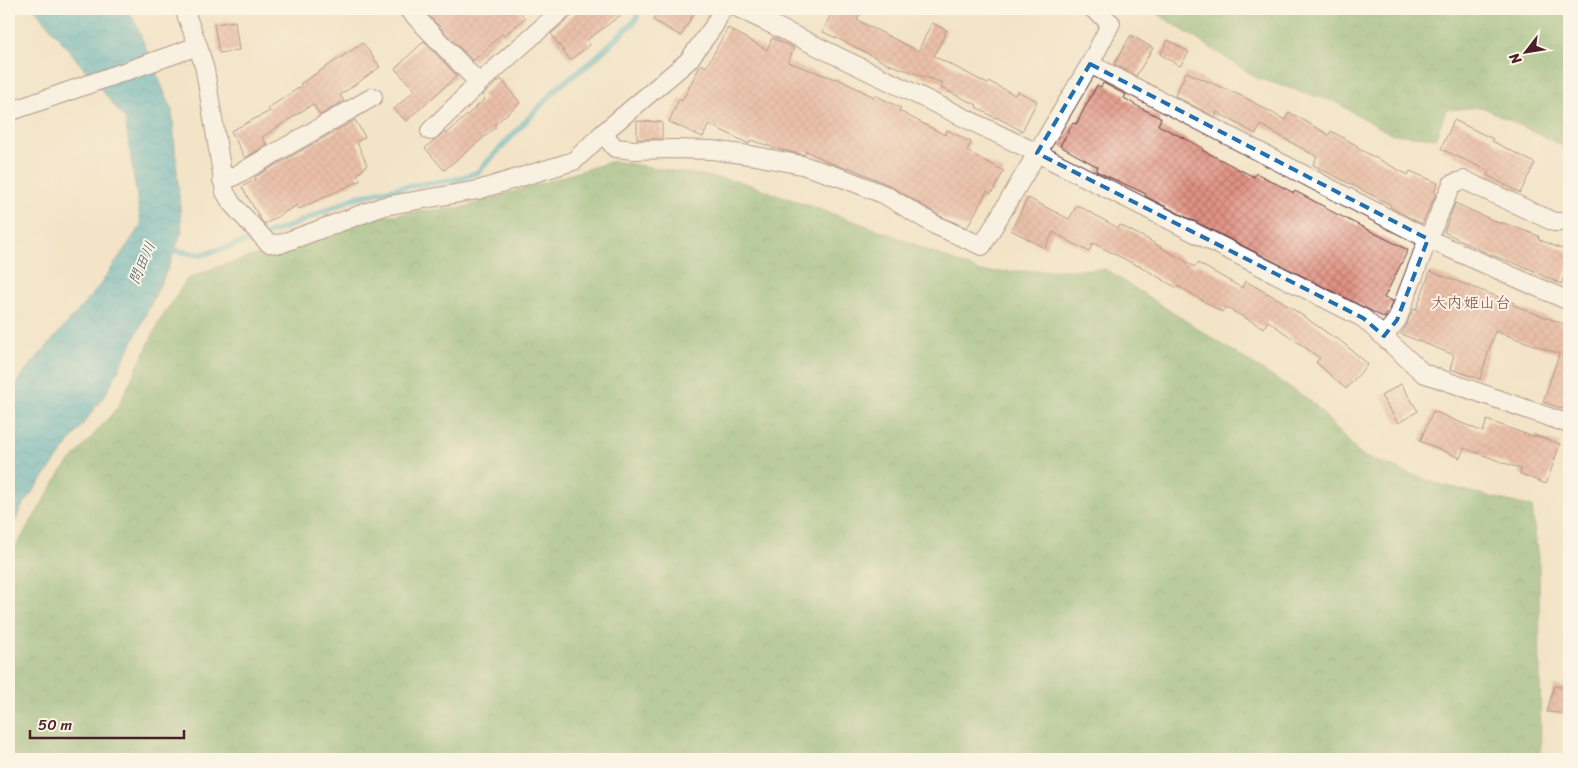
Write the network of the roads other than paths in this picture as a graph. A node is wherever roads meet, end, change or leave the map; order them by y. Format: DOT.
graph roads {
  1 [pos="184,9"];
  2 [pos="408,9"];
  3 [pos="563,9"];
  4 [pos="722,9"];
  5 [pos="740,9"];
  6 [pos="1093,9"];
  7 [pos="192,48"];
  8 [pos="1090,64"];
  9 [pos="479,83"];
  10 [pos="373,97"];
  11 [pos="15,110"];
  12 [pos="430,132"];
  13 [pos="602,133"];
  14 [pos="1038,153"];
  15 [pos="222,180"];
  16 [pos="1569,222"];
  17 [pos="1428,239"];
  18 [pos="1569,301"];
  19 [pos="1384,336"];
  20 [pos="1569,424"];
  1 -- 7 [label="street"];
  2 -- 9 [label="street"];
  3 -- 9 [label="street"];
  4 -- 13 [label="street"];
  5 -- 14 [label="street"];
  6 -- 8 [label="street"];
  7 -- 11 [label="street"];
  7 -- 15 [label="street"];
  8 -- 14 [label="street"];
  8 -- 17 [label="street"];
  9 -- 12 [label="street"];
  10 -- 15 [label="street"];
  13 -- 14 [label="street"];
  13 -- 15 [label="street"];
  14 -- 19 [label="street"];
  16 -- 17 [label="street"];
  17 -- 18 [label="street"];
  17 -- 19 [label="street"];
  19 -- 20 [label="street"];
}
